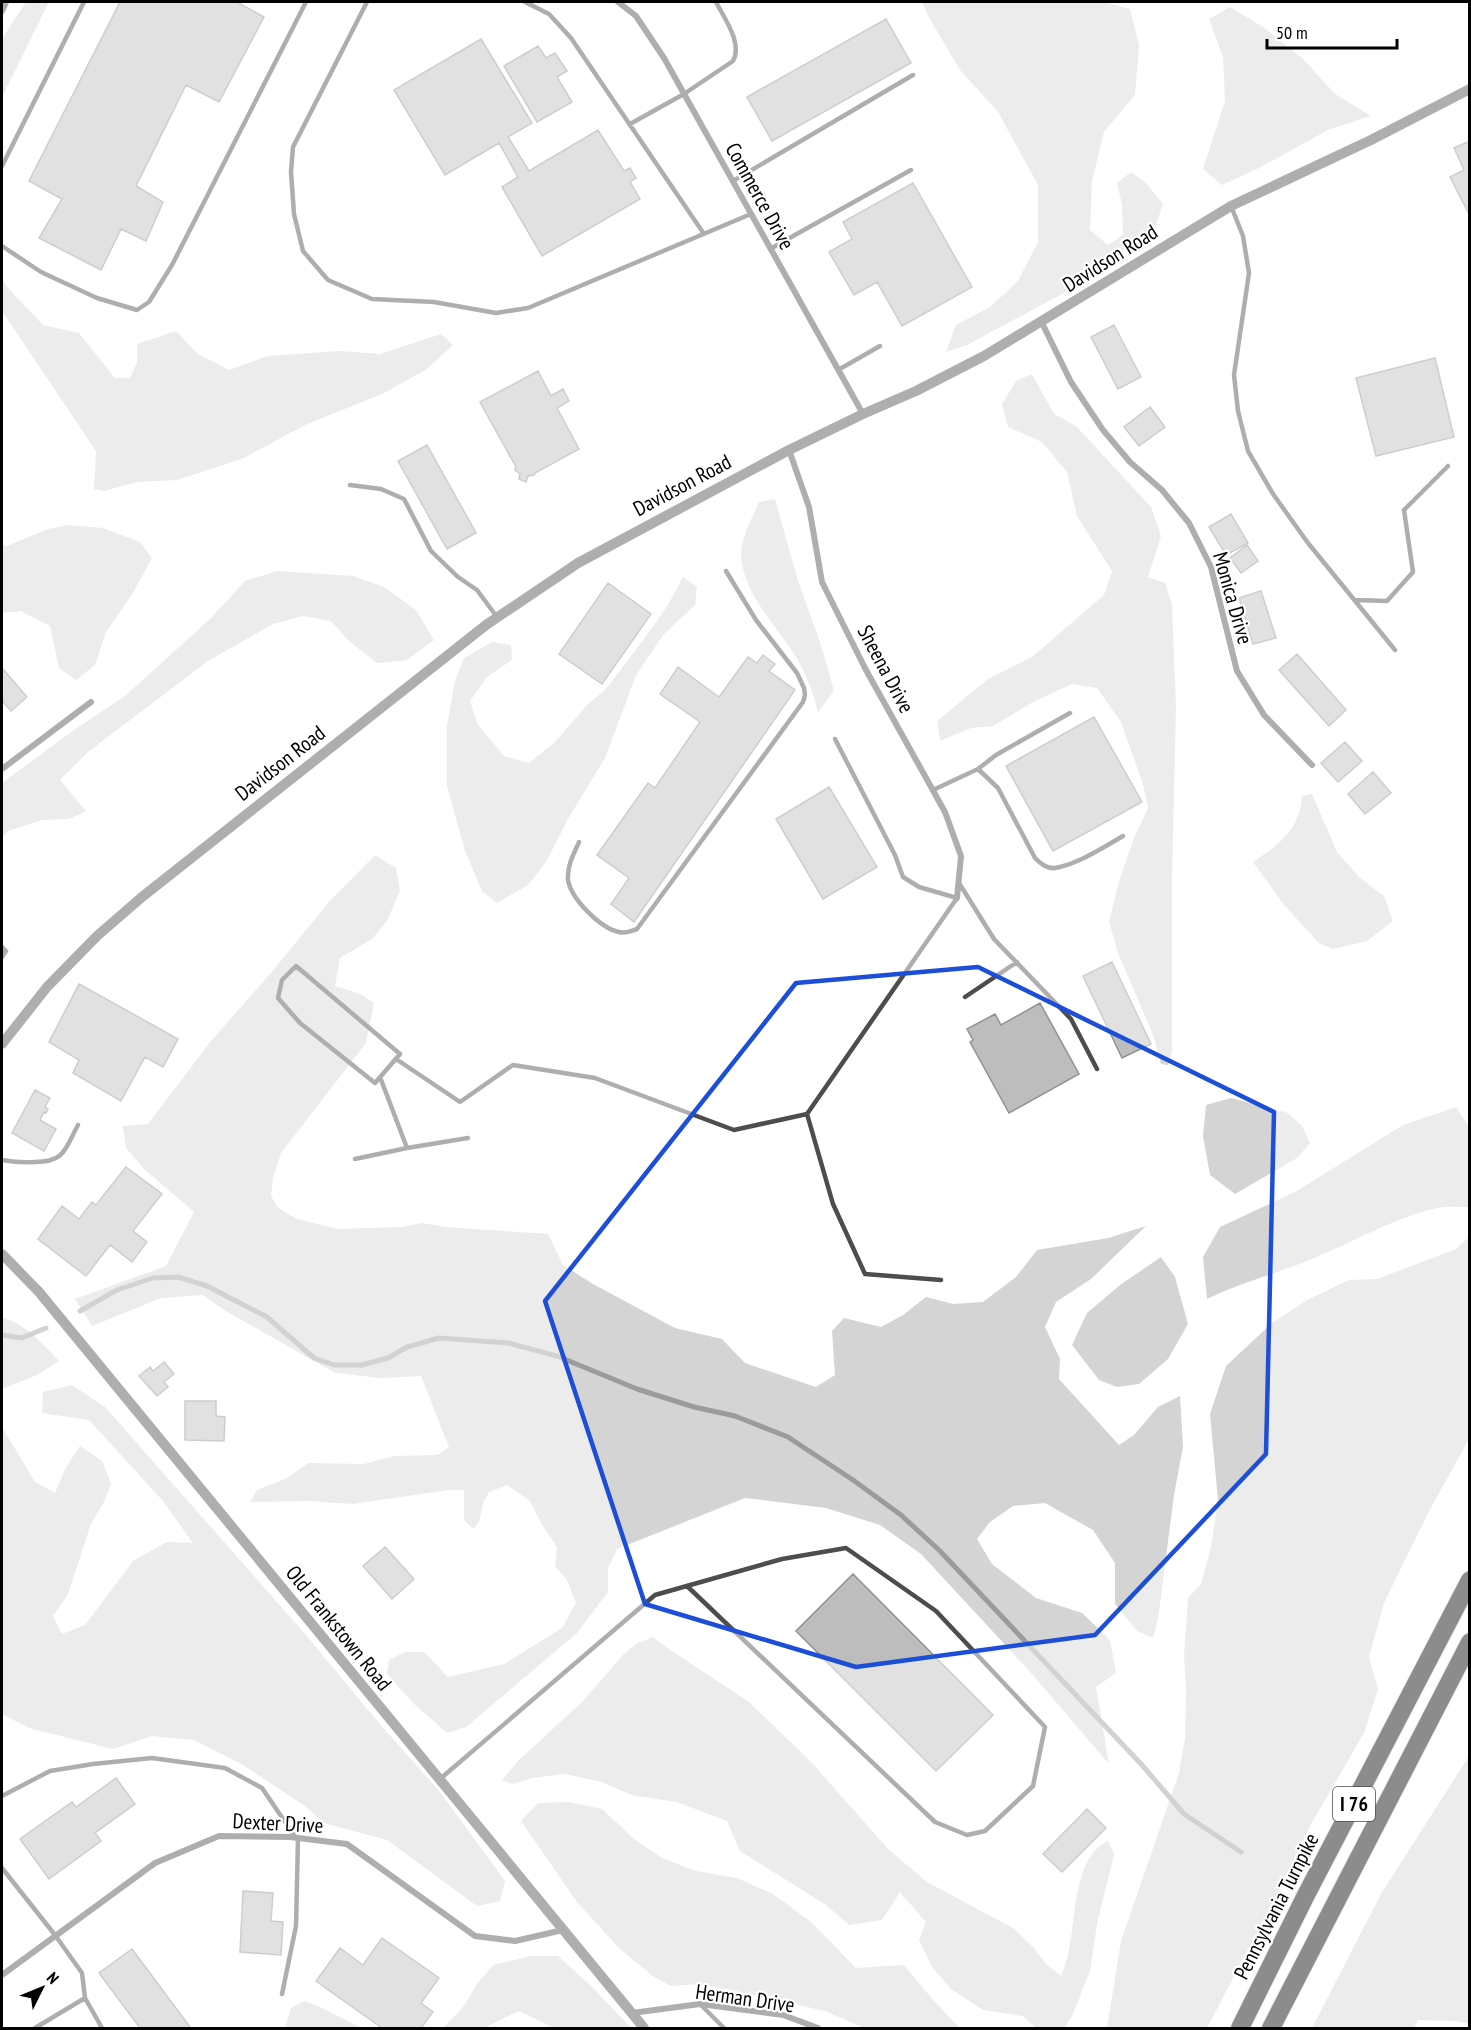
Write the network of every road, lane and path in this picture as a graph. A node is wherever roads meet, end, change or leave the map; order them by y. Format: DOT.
graph roads {
  1 [pos="6,2"];
  2 [pos="84,2"];
  3 [pos="306,2"];
  4 [pos="367,2"];
  5 [pos="525,2"];
  6 [pos="618,2"];
  7 [pos="716,2"];
  8 [pos="2,12"];
  9 [pos="913,75"];
  10 [pos="1470,89"];
  11 [pos="684,94"];
  12 [pos="630,124"];
  13 [pos="2,166"];
  14 [pos="911,171"];
  15 [pos="733,181"];
  16 [pos="1231,206"];
  17 [pos="751,214"];
  18 [pos="704,234"];
  19 [pos="2,246"];
  20 [pos="770,249"];
  21 [pos="1042,323"];
  22 [pos="880,346"];
  23 [pos="838,370"];
  24 [pos="863,414"];
  25 [pos="789,450"];
  26 [pos="1448,466"];
  27 [pos="350,485"];
  28 [pos="726,571"];
  29 [pos="1354,600"];
  30 [pos="497,617"];
  31 [pos="1395,650"];
  32 [pos="91,702"];
  33 [pos="1070,713"];
  34 [pos="835,739"];
  35 [pos="2,759"];
  36 [pos="1312,765"];
  37 [pos="4,767"];
  38 [pos="978,769"];
  39 [pos="933,790"];
  40 [pos="1124,836"];
  41 [pos="579,842"];
  42 [pos="959,884"];
  43 [pos="957,898"];
  44 [pos="2,946"];
  45 [pos="2,957"];
  46 [pos="1017,962"];
  47 [pos="965,997"];
  48 [pos="2,1044"];
  49 [pos="396,1059"];
  50 [pos="1097,1070"];
  51 [pos="380,1077"];
  52 [pos="807,1114"];
  53 [pos="78,1125"];
  54 [pos="468,1138"];
  55 [pos="407,1148"];
  56 [pos="2,1160"];
  57 [pos="355,1160"];
  58 [pos="2,1254"];
  59 [pos="941,1280"];
  60 [pos="1470,1580"];
  61 [pos="687,1586"];
  62 [pos="1470,1642"];
  63 [pos="438,1780"];
  64 [pos="2,1796"];
  65 [pos="297,1838"];
  66 [pos="2,1868"];
  67 [pos="564,1929"];
  68 [pos="56,1935"];
  69 [pos="2,1974"];
  70 [pos="282,1994"];
  71 [pos="85,1998"];
  72 [pos="700,2004"];
  73 [pos="631,2014"];
  74 [pos="35,2028"];
  75 [pos="102,2028"];
  76 [pos="644,2028"];
  77 [pos="724,2028"];
  78 [pos="818,2028"];
  79 [pos="1240,2028"];
  80 [pos="1271,2028"];
  1 -- 8 [label="street"];
  2 -- 13 [label="lane"];
  3 -- 19 [label="lane"];
  4 -- 18 [label="lane"];
  5 -- 12 [label="lane"];
  6 -- 11 [label="street, Commerce Drive"];
  7 -- 11 [label="lane"];
  9 -- 15 [label="lane"];
  10 -- 16 [label="street, Davidson Road"];
  11 -- 12 [label="lane"];
  11 -- 15 [label="street, Commerce Drive"];
  12 -- 18 [label="lane"];
  14 -- 20 [label="lane"];
  15 -- 17 [label="street, Commerce Drive"];
  16 -- 21 [label="street, Davidson Road"];
  16 -- 29 [label="lane"];
  17 -- 18 [label="lane"];
  17 -- 20 [label="street, Commerce Drive"];
  20 -- 23 [label="street, Commerce Drive"];
  21 -- 24 [label="street, Davidson Road"];
  21 -- 36 [label="street, Monica Drive"];
  22 -- 23 [label="lane"];
  23 -- 24 [label="street, Commerce Drive"];
  24 -- 25 [label="street, Davidson Road"];
  25 -- 30 [label="street, Davidson Road"];
  25 -- 39 [label="street, Sheena Drive"];
  26 -- 29 [label="lane"];
  27 -- 30 [label="lane"];
  28 -- 41 [label="lane"];
  29 -- 31 [label="lane"];
  30 -- 48 [label="street, Davidson Road"];
  32 -- 37 [label="street"];
  33 -- 38 [label="lane"];
  34 -- 43 [label="lane"];
  35 -- 37 [label="street"];
  38 -- 39 [label="lane"];
  38 -- 40 [label="lane"];
  39 -- 42 [label="street, Sheena Drive"];
  42 -- 43 [label="street, Sheena Drive"];
  42 -- 46 [label="lane"];
  43 -- 52 [label="lane"];
  44 -- 45 [label="lane"];
  46 -- 47 [label="lane"];
  46 -- 50 [label="lane"];
  49 -- 51 [label="lane"];
  49 -- 51 [label="lane"];
  49 -- 52 [label="lane"];
  51 -- 55 [label="lane"];
  52 -- 59 [label="lane"];
  53 -- 56 [label="lane"];
  54 -- 55 [label="lane"];
  55 -- 57 [label="lane"];
  58 -- 63 [label="street, Old Frankstown Road"];
  60 -- 79 [label="highway, Pennsylvania Turnpike / I 76"];
  61 -- 61 [label="lane"];
  61 -- 63 [label="lane"];
  62 -- 80 [label="highway, I 76"];
  63 -- 67 [label="street, Old Frankstown Road"];
  64 -- 65 [label="lane"];
  65 -- 67 [label="street, Dexter Drive"];
  65 -- 68 [label="street, Dexter Drive"];
  65 -- 70 [label="lane"];
  66 -- 68 [label="lane"];
  67 -- 73 [label="street, Old Frankstown Road"];
  68 -- 69 [label="street, Dexter Drive"];
  68 -- 71 [label="lane"];
  71 -- 74 [label="lane"];
  71 -- 75 [label="lane"];
  72 -- 73 [label="street, Herman Drive"];
  72 -- 77 [label="lane"];
  72 -- 78 [label="street, Herman Drive"];
  73 -- 76 [label="street, Old Frankstown Road"];
}
